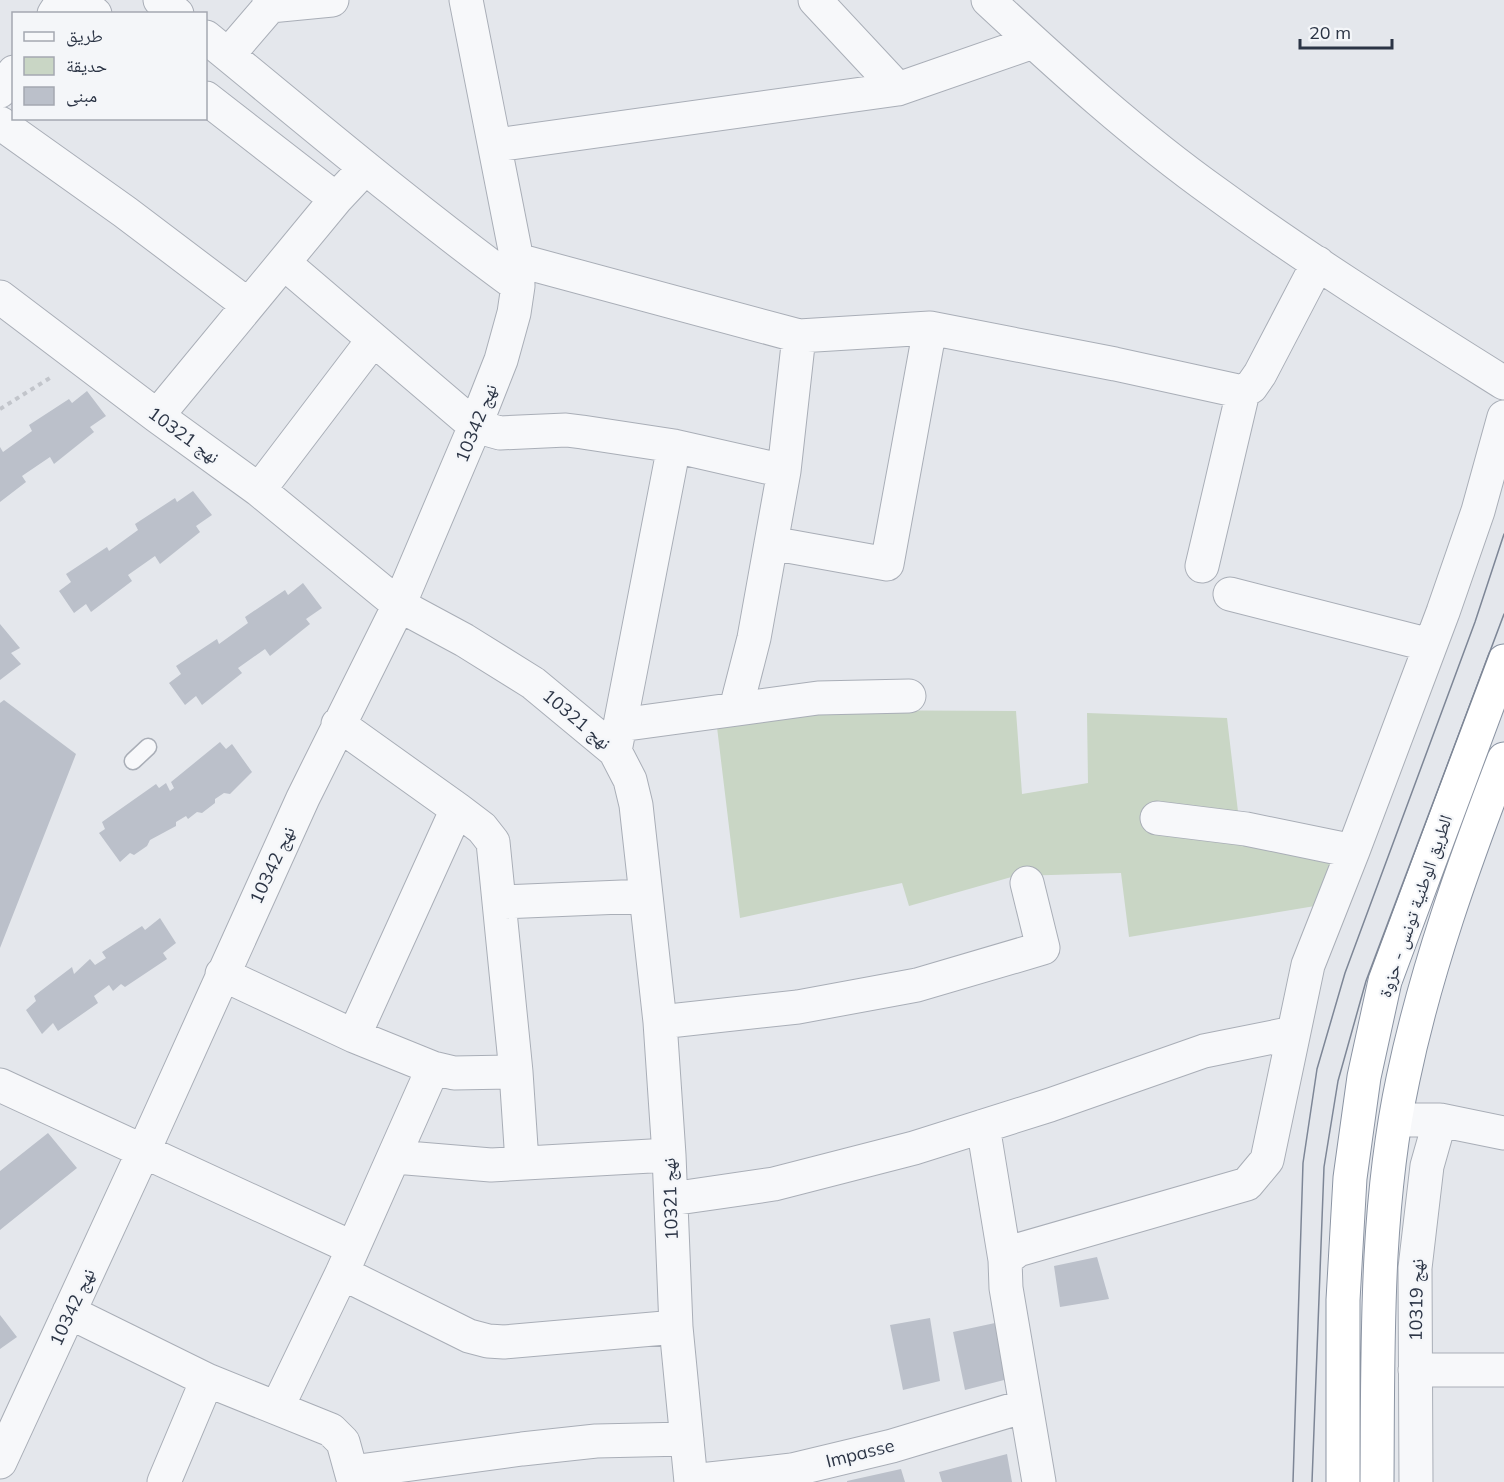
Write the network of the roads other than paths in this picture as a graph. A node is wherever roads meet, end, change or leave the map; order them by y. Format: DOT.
graph roads {
  1 [pos="78,0"];
  2 [pos="160,0"];
  3 [pos="332,0"];
  4 [pos="466,0"];
  5 [pos="815,0"];
  6 [pos="988,0"];
  7 [pos="269,3"];
  8 [pos="93,12"];
  9 [pos="175,12"];
  10 [pos="1033,42"];
  11 [pos="217,46"];
  12 [pos="12,75"];
  13 [pos="898,89"];
  14 [pos="0,91"];
  15 [pos="207,99"];
  16 [pos="0,123"];
  17 [pos="496,145"];
  18 [pos="365,168"];
  19 [pos="336,199"];
  20 [pos="284,263"];
  21 [pos="1318,263"];
  22 [pos="517,273"];
  23 [pos="0,298"];
  24 [pos="248,305"];
  25 [pos="930,328"];
  26 [pos="799,336"];
  27 [pos="373,340"];
  28 [pos="1504,383"];
  29 [pos="1243,392"];
  30 [pos="157,416"];
  31 [pos="1504,417"];
  32 [pos="476,426"];
  33 [pos="674,446"];
  34 [pos="784,471"];
  35 [pos="259,490"];
  36 [pos="771,543"];
  37 [pos="1202,566"];
  38 [pos="1230,594"];
  39 [pos="399,605"];
  40 [pos="1430,645"];
  41 [pos="1504,661"];
  42 [pos="909,696"];
  43 [pos="736,708"];
  44 [pos="338,724"];
  45 [pos="617,738"];
  46 [pos="148,747"];
  47 [pos="1504,759"];
  48 [pos="133,761"];
  49 [pos="457,809"];
  50 [pos="1157,818"];
  51 [pos="1353,850"];
  52 [pos="1027,883"];
  53 [pos="646,896"];
  54 [pos="500,902"];
  55 [pos="222,974"];
  56 [pos="660,1022"];
  57 [pos="1293,1033"];
  58 [pos="354,1036"];
  59 [pos="433,1068"];
  60 [pos="516,1072"];
  61 [pos="0,1085"];
  62 [pos="1396,1120"];
  63 [pos="1440,1120"];
  64 [pos="983,1126"];
  65 [pos="1504,1133"];
  66 [pos="144,1150"];
  67 [pos="669,1155"];
  68 [pos="394,1157"];
  69 [pos="522,1162"];
  70 [pos="670,1199"];
  71 [pos="1005,1260"];
  72 [pos="348,1261"];
  73 [pos="69,1312"];
  74 [pos="676,1326"];
  75 [pos="1415,1370"];
  76 [pos="1504,1370"];
  77 [pos="207,1380"];
  78 [pos="1024,1406"];
  79 [pos="277,1408"];
  80 [pos="687,1439"];
  81 [pos="0,1462"];
  82 [pos="353,1477"];
  83 [pos="691,1481"];
  84 [pos="164,1482"];
  85 [pos="1039,1482"];
  86 [pos="1343,1482"];
  87 [pos="1377,1482"];
  88 [pos="1416,1482"];
  1 -- 8 [label="street"];
  2 -- 9 [label="street"];
  3 -- 7 [label="street"];
  4 -- 17 [label="street, نهج 10342"];
  5 -- 13 [label="street"];
  6 -- 10 [label="street"];
  7 -- 11 [label="street"];
  10 -- 13 [label="street"];
  10 -- 21 [label="street"];
  11 -- 18 [label="street"];
  12 -- 14 [label="street"];
  13 -- 17 [label="street"];
  15 -- 19 [label="street"];
  16 -- 24 [label="street"];
  17 -- 22 [label="street, نهج 10342"];
  18 -- 19 [label="street"];
  18 -- 22 [label="street"];
  19 -- 20 [label="street"];
  20 -- 24 [label="street"];
  20 -- 27 [label="street"];
  21 -- 28 [label="street"];
  21 -- 29 [label="street"];
  22 -- 26 [label="street"];
  22 -- 32 [label="street, نهج 10342"];
  23 -- 30 [label="street, نهج 10321"];
  24 -- 30 [label="street"];
  25 -- 26 [label="street"];
  25 -- 29 [label="street"];
  25 -- 36 [label="street"];
  26 -- 34 [label="street"];
  27 -- 32 [label="street"];
  27 -- 35 [label="street"];
  29 -- 37 [label="street"];
  30 -- 35 [label="street, نهج 10321"];
  31 -- 40 [label="street"];
  32 -- 33 [label="street"];
  32 -- 39 [label="street, نهج 10342"];
  33 -- 34 [label="street"];
  33 -- 45 [label="street"];
  34 -- 36 [label="street"];
  35 -- 39 [label="street, نهج 10321"];
  36 -- 43 [label="street"];
  38 -- 40 [label="street"];
  39 -- 44 [label="street, نهج 10342"];
  39 -- 45 [label="street, نهج 10321"];
  40 -- 51 [label="street"];
  41 -- 86 [label="highway, الطريق الوطنية تونس - حزوة"];
  42 -- 43 [label="street"];
  43 -- 45 [label="street"];
  44 -- 49 [label="street"];
  44 -- 55 [label="street, نهج 10342"];
  45 -- 53 [label="street, نهج 10321"];
  46 -- 48 [label="lane"];
  47 -- 62 [label="highway, الطريق الوطنية تونس - حزوة"];
  49 -- 54 [label="street"];
  49 -- 58 [label="street"];
  50 -- 51 [label="street"];
  51 -- 57 [label="street"];
  52 -- 56 [label="street"];
  53 -- 54 [label="street"];
  53 -- 56 [label="street, نهج 10321"];
  54 -- 60 [label="street"];
  55 -- 58 [label="street"];
  55 -- 66 [label="street, نهج 10342"];
  56 -- 67 [label="street, نهج 10321"];
  57 -- 64 [label="street"];
  57 -- 71 [label="street"];
  58 -- 59 [label="street"];
  59 -- 60 [label="street"];
  59 -- 68 [label="street"];
  60 -- 69 [label="street"];
  61 -- 66 [label="street"];
  62 -- 63 [label="street"];
  62 -- 87 [label="highway, الطريق الوطنية تونس - حزوة"];
  63 -- 65 [label="street"];
  63 -- 75 [label="street, نهج 10319"];
  64 -- 70 [label="street"];
  64 -- 71 [label="street"];
  66 -- 72 [label="street"];
  66 -- 73 [label="street, نهج 10342"];
  67 -- 69 [label="street"];
  67 -- 70 [label="street, نهج 10321"];
  68 -- 69 [label="street"];
  68 -- 72 [label="street"];
  70 -- 74 [label="street, نهج 10321"];
  71 -- 78 [label="street"];
  72 -- 74 [label="street"];
  72 -- 79 [label="street"];
  73 -- 77 [label="street"];
  73 -- 81 [label="street, نهج 10342"];
  74 -- 80 [label="street, نهج 10321"];
  75 -- 76 [label="street"];
  75 -- 88 [label="street, نهج 10319"];
  77 -- 79 [label="street"];
  77 -- 84 [label="street"];
  78 -- 83 [label="street, Impasse"];
  78 -- 85 [label="street"];
  79 -- 82 [label="street"];
  80 -- 82 [label="street"];
  80 -- 83 [label="street, نهج 10321"];
}
